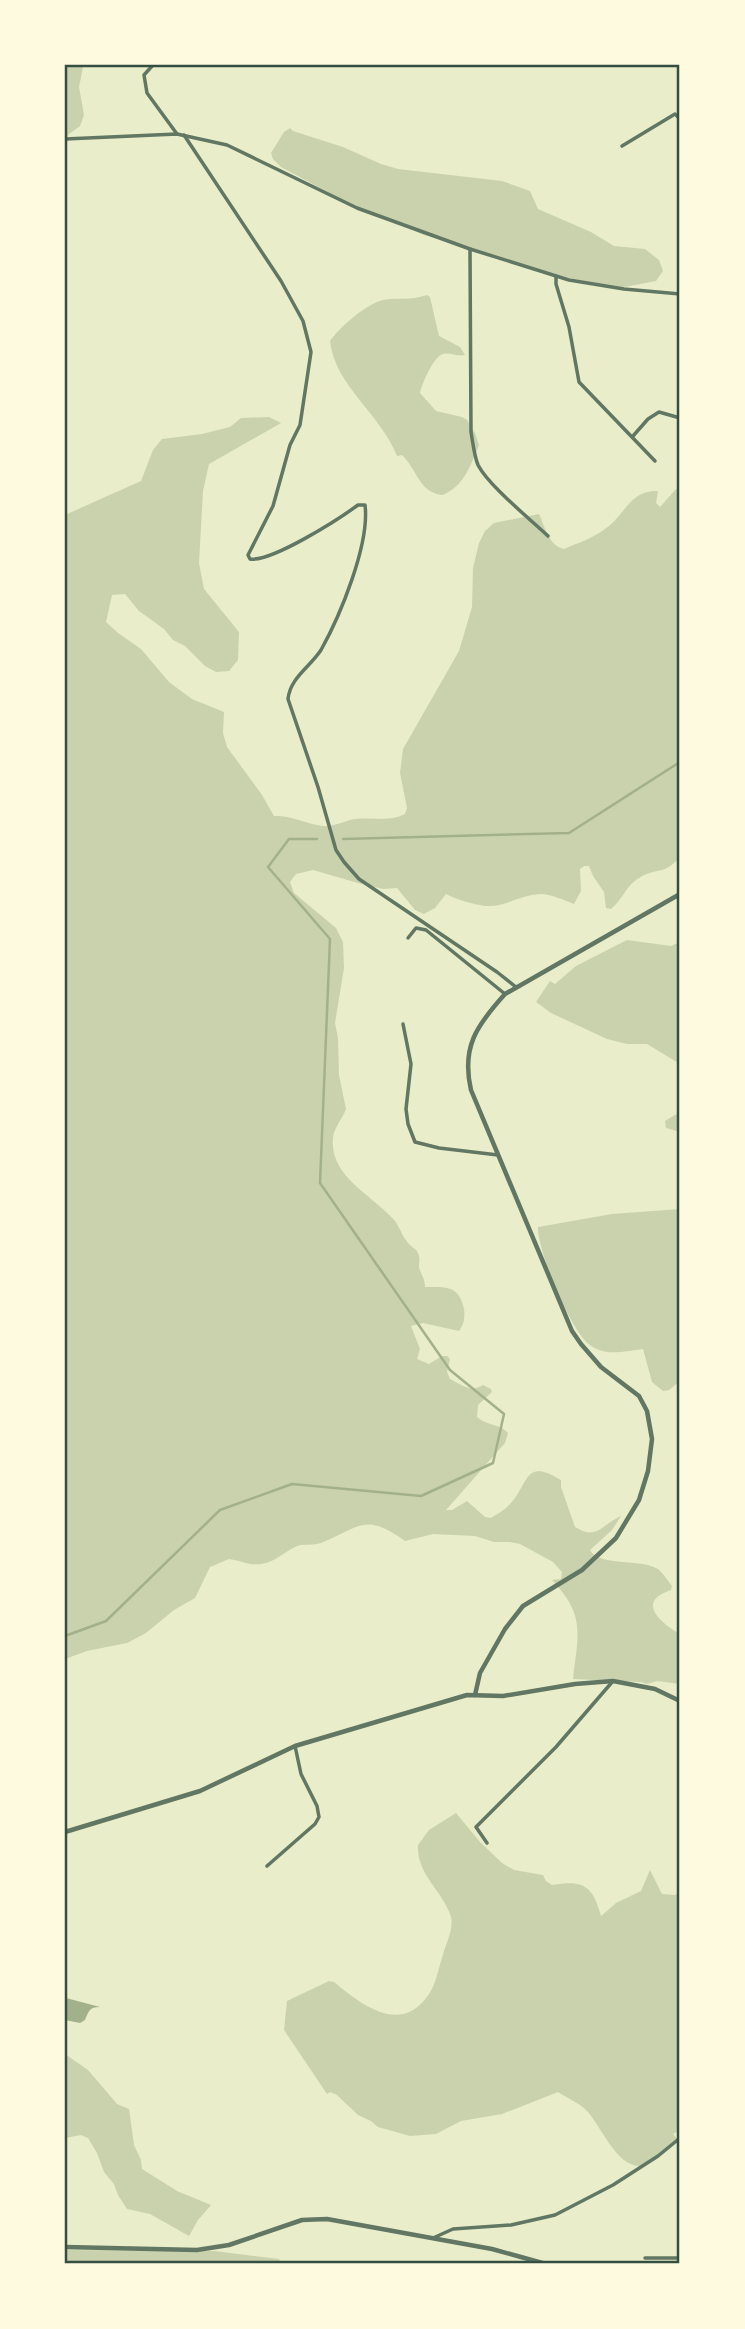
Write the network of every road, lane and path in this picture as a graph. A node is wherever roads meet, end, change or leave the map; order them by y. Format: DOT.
graph roads {
  1 [pos="153,65"];
  2 [pos="680,119"];
  3 [pos="177,134"];
  4 [pos="184,135"];
  5 [pos="65,139"];
  6 [pos="622,146"];
  7 [pos="470,249"];
  8 [pos="556,276"];
  9 [pos="680,294"];
  10 [pos="680,418"];
  11 [pos="633,436"];
  12 [pos="655,461"];
  13 [pos="548,536"];
  14 [pos="680,894"];
  15 [pos="408,938"];
  16 [pos="516,987"];
  17 [pos="505,994"];
  18 [pos="403,1024"];
  19 [pos="498,1155"];
  20 [pos="614,1681"];
  21 [pos="475,1695"];
  22 [pos="680,1701"];
  23 [pos="295,1746"];
  24 [pos="65,1832"];
  25 [pos="487,1843"];
  26 [pos="267,1866"];
  27 [pos="680,2138"];
  28 [pos="433,2238"];
  29 [pos="65,2247"];
  30 [pos="645,2258"];
  31 [pos="680,2259"];
  32 [pos="546,2264"];
  1 -- 3 [label="street"];
  2 -- 6 [label="street"];
  3 -- 4 [label="street"];
  3 -- 5 [label="street"];
  4 -- 7 [label="street"];
  4 -- 16 [label="street"];
  7 -- 8 [label="street"];
  7 -- 13 [label="street"];
  8 -- 9 [label="street"];
  8 -- 11 [label="street"];
  10 -- 11 [label="street"];
  11 -- 12 [label="street"];
  14 -- 16 [label="street"];
  15 -- 17 [label="street"];
  16 -- 17 [label="street"];
  17 -- 19 [label="street"];
  18 -- 19 [label="street"];
  19 -- 21 [label="street"];
  20 -- 21 [label="street"];
  20 -- 22 [label="street"];
  20 -- 25 [label="street"];
  21 -- 23 [label="street"];
  23 -- 24 [label="street"];
  23 -- 26 [label="street"];
  27 -- 28 [label="street"];
  28 -- 29 [label="street"];
  28 -- 32 [label="street"];
  30 -- 31 [label="street"];
}
